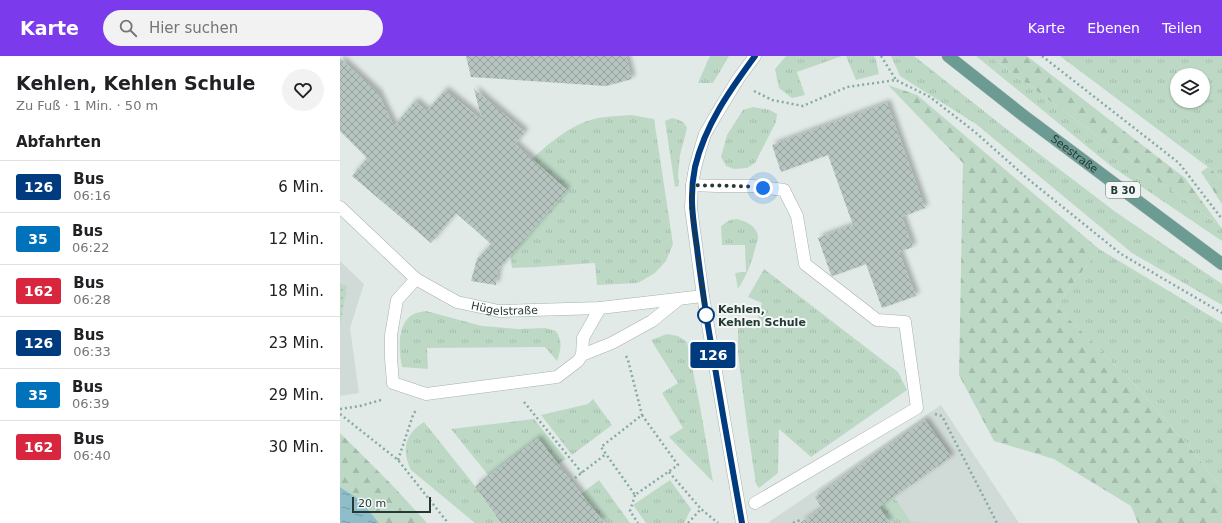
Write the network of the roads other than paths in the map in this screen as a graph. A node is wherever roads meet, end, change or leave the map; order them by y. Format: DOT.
graph roads {
  1 [pos="755,56"];
  2 [pos="948,56"];
  3 [pos="692,185"];
  4 [pos="340,207"];
  5 [pos="1222,264"];
  6 [pos="416,279"];
  7 [pos="703,296"];
  8 [pos="679,298"];
  9 [pos="600,308"];
  10 [pos="582,355"];
  11 [pos="755,503"];
  12 [pos="742,523"];
  1 -- 3 [label="street"];
  2 -- 5 [label="main road, Seestraße / B 30"];
  3 -- 7 [label="street"];
  3 -- 11 [label="street"];
  4 -- 6 [label="street, Hügelstraße"];
  6 -- 9 [label="street, Hügelstraße"];
  6 -- 10 [label="street"];
  7 -- 8 [label="street, Hügelstraße"];
  7 -- 12 [label="street"];
  8 -- 9 [label="street, Hügelstraße"];
  8 -- 10 [label="street"];
  9 -- 10 [label="street"];
}
